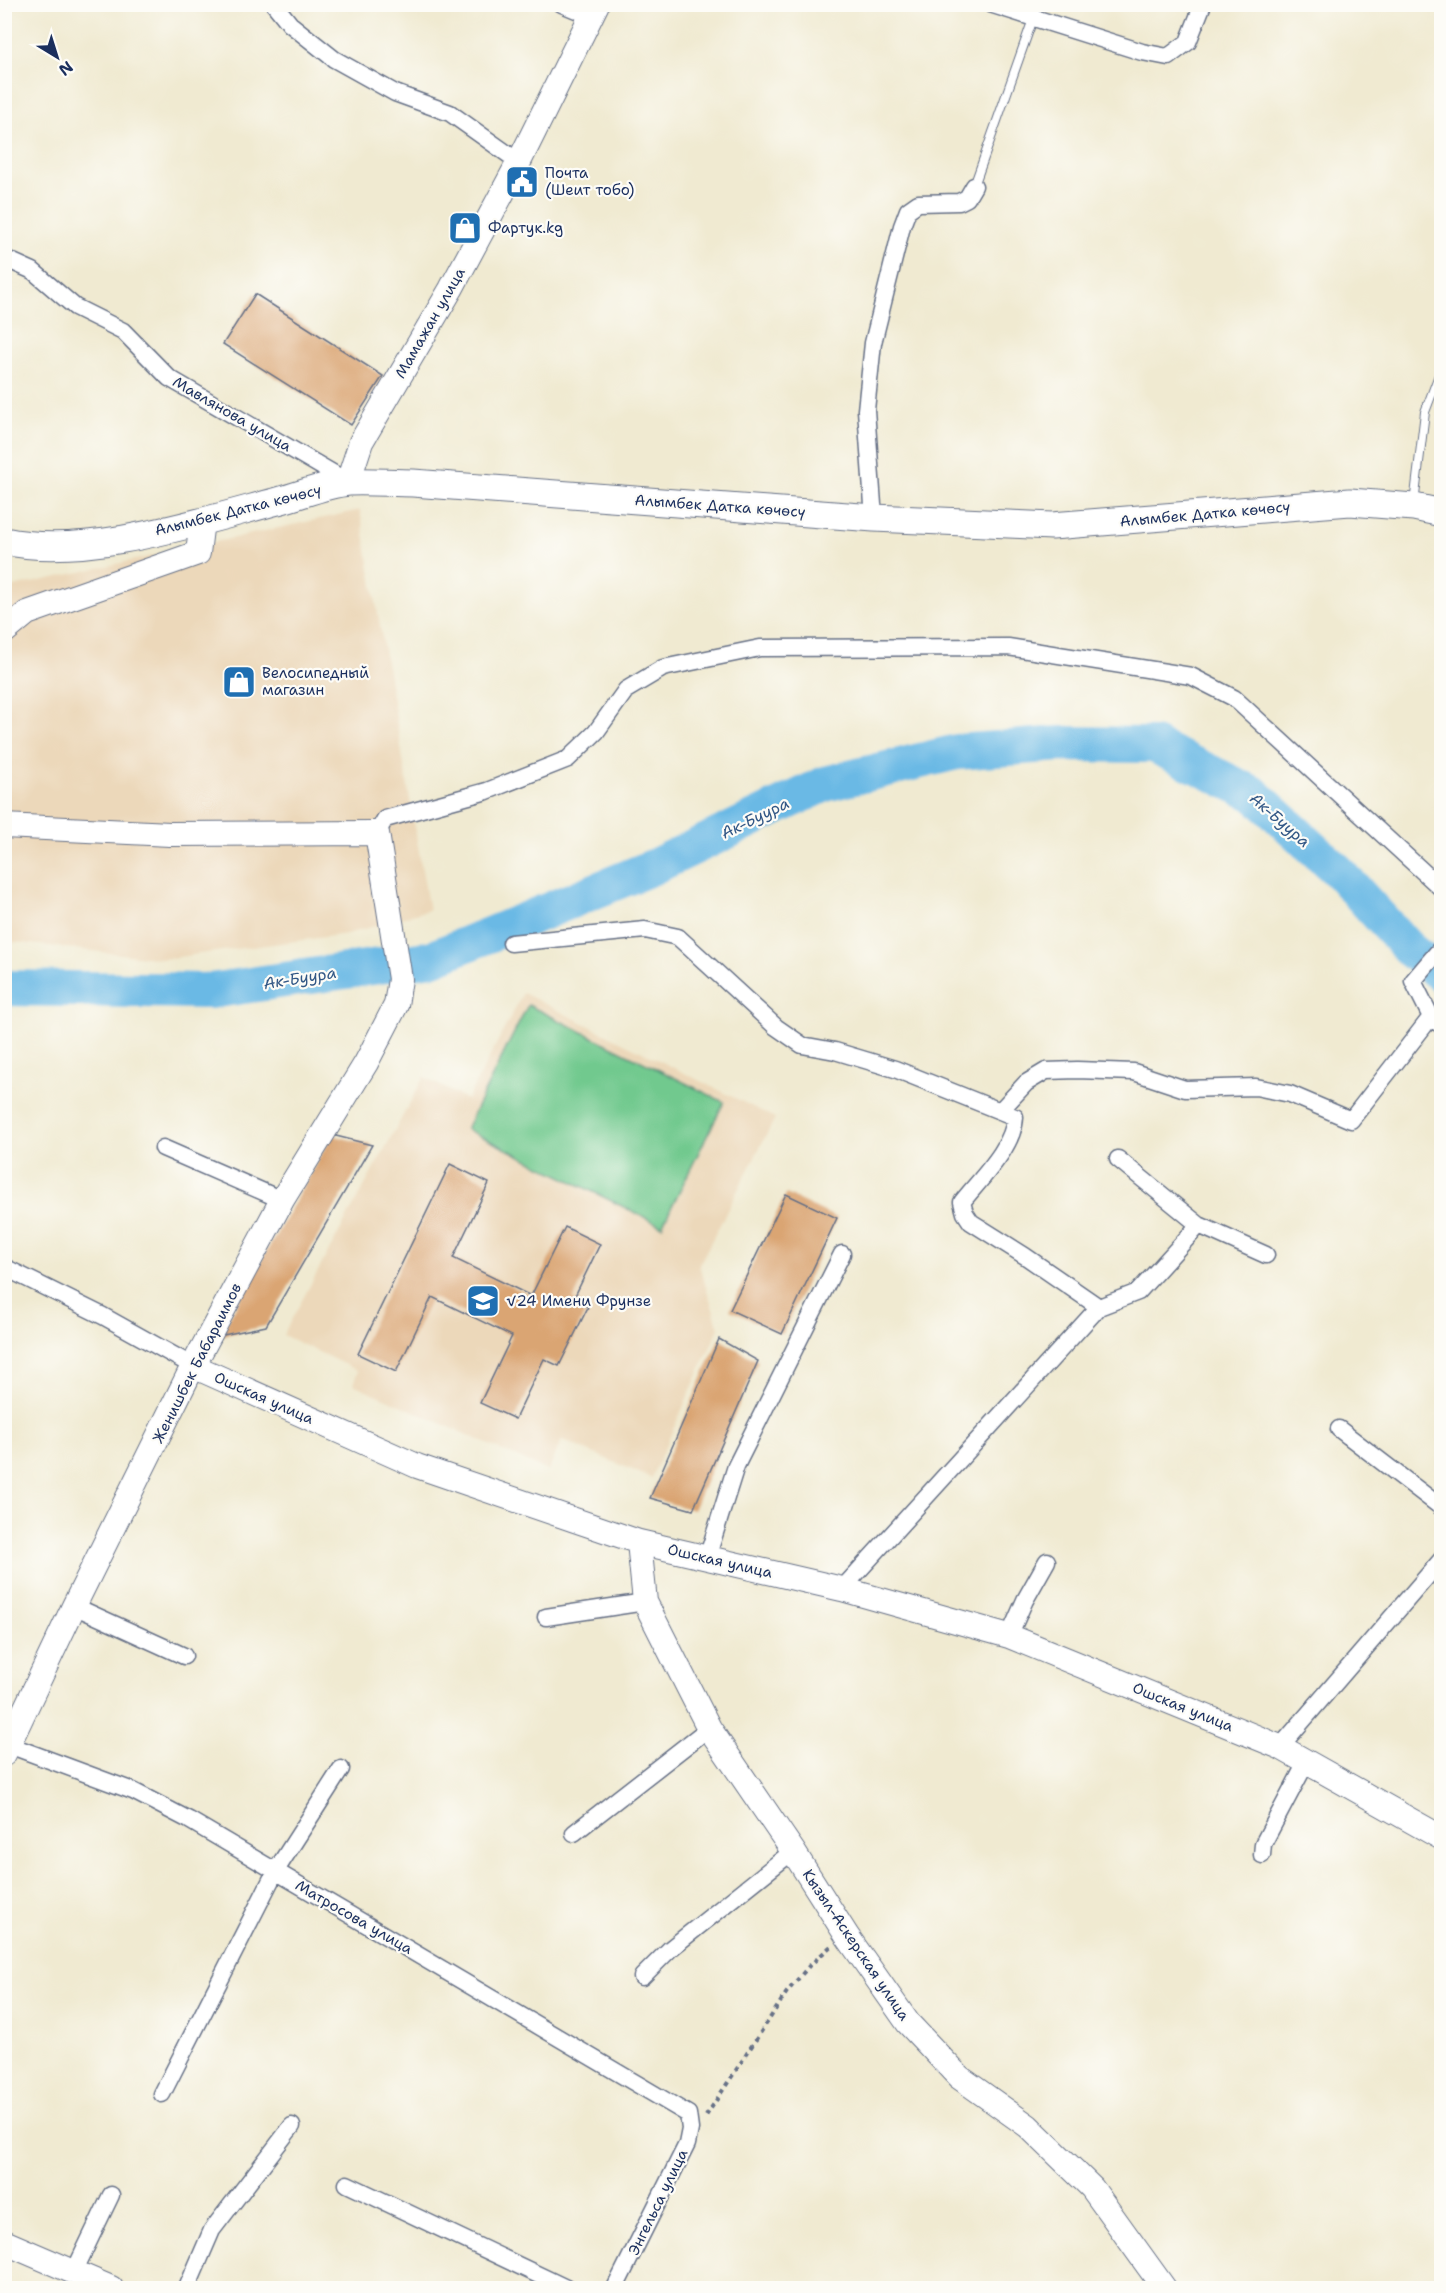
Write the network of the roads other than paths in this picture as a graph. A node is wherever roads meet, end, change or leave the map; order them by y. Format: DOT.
graph roads {
  1 [pos="274,4"];
  2 [pos="562,4"];
  3 [pos="990,4"];
  4 [pos="1203,4"];
  5 [pos="594,10"];
  6 [pos="1033,19"];
  7 [pos="519,162"];
  8 [pos="974,186"];
  9 [pos="4,258"];
  10 [pos="1442,367"];
  11 [pos="348,482"];
  12 [pos="1414,507"];
  13 [pos="1442,513"];
  14 [pos="874,518"];
  15 [pos="202,521"];
  16 [pos="4,541"];
  17 [pos="4,632"];
  18 [pos="4,826"];
  19 [pos="377,833"];
  20 [pos="1442,889"];
  21 [pos="511,943"];
  22 [pos="1441,948"];
  23 [pos="1436,1022"];
  24 [pos="1000,1112"];
  25 [pos="163,1148"];
  26 [pos="1118,1159"];
  27 [pos="282,1200"];
  28 [pos="1199,1225"];
  29 [pos="842,1254"];
  30 [pos="1266,1256"];
  31 [pos="4,1267"];
  32 [pos="1099,1307"];
  33 [pos="193,1366"];
  34 [pos="1339,1429"];
  35 [pos="1442,1508"];
  36 [pos="639,1542"];
  37 [pos="707,1558"];
  38 [pos="1442,1559"];
  39 [pos="1047,1561"];
  40 [pos="842,1589"];
  41 [pos="645,1602"];
  42 [pos="74,1606"];
  43 [pos="546,1617"];
  44 [pos="1009,1636"];
  45 [pos="184,1656"];
  46 [pos="709,1728"];
  47 [pos="1281,1747"];
  48 [pos="7,1750"];
  49 [pos="1307,1761"];
  50 [pos="340,1769"];
  51 [pos="574,1833"];
  52 [pos="1442,1838"];
  53 [pos="794,1851"];
  54 [pos="1262,1855"];
  55 [pos="275,1872"];
  56 [pos="642,1977"];
  57 [pos="162,2094"];
  58 [pos="688,2114"];
  59 [pos="292,2126"];
  60 [pos="346,2184"];
  61 [pos="111,2195"];
  62 [pos="4,2242"];
  63 [pos="74,2272"];
  64 [pos="111,2289"];
  65 [pos="187,2289"];
  66 [pos="566,2289"];
  67 [pos="615,2289"];
  68 [pos="1164,2289"];
  1 -- 7 [label="street"];
  2 -- 5 [label="street"];
  3 -- 6 [label="street"];
  4 -- 6 [label="street"];
  5 -- 7 [label="street, Мамажан улица"];
  6 -- 8 [label="lane"];
  7 -- 11 [label="street, Мамажан улица"];
  8 -- 14 [label="street"];
  9 -- 11 [label="street, Мавлянова улица"];
  10 -- 12 [label="lane"];
  11 -- 14 [label="main road, Алымбек Датка көчөсү"];
  11 -- 15 [label="main road, Алымбек Датка көчөсү"];
  12 -- 13 [label="main road, Алымбек Датка көчөсү"];
  12 -- 14 [label="main road, Алымбек Датка көчөсү"];
  15 -- 16 [label="main road, Алымбек Датка көчөсү"];
  15 -- 17 [label="street"];
  18 -- 19 [label="street"];
  19 -- 20 [label="street"];
  19 -- 27 [label="street, Женишбек Бабараимов"];
  21 -- 24 [label="street"];
  22 -- 23 [label="street"];
  23 -- 24 [label="street"];
  24 -- 32 [label="street"];
  25 -- 27 [label="street"];
  26 -- 28 [label="street"];
  27 -- 33 [label="street, Женишбек Бабараимов"];
  28 -- 30 [label="street"];
  28 -- 32 [label="street"];
  29 -- 37 [label="street"];
  31 -- 33 [label="street, Ошская улица"];
  32 -- 40 [label="street"];
  33 -- 36 [label="street, Ошская улица"];
  33 -- 42 [label="street, Женишбек Бабараимов"];
  34 -- 35 [label="street"];
  36 -- 37 [label="street, Ошская улица"];
  36 -- 41 [label="street, Кызыл-Аскерская улица"];
  37 -- 40 [label="street, Ошская улица"];
  38 -- 47 [label="street"];
  39 -- 44 [label="street"];
  40 -- 44 [label="street, Ошская улица"];
  41 -- 43 [label="street"];
  41 -- 46 [label="street, Кызыл-Аскерская улица"];
  42 -- 45 [label="street"];
  42 -- 48 [label="street, Женишбек Бабараимов"];
  44 -- 47 [label="street, Ошская улица"];
  46 -- 51 [label="street"];
  46 -- 53 [label="street, Кызыл-Аскерская улица"];
  47 -- 49 [label="street, Ошская улица"];
  48 -- 55 [label="street, Матросова улица"];
  49 -- 52 [label="street, Ошская улица"];
  49 -- 54 [label="street"];
  50 -- 55 [label="street"];
  53 -- 56 [label="street"];
  53 -- 68 [label="street, Кызыл-Аскерская улица"];
  55 -- 57 [label="street"];
  55 -- 58 [label="street, Матросова улица"];
  58 -- 67 [label="street, Энгельса улица"];
  59 -- 65 [label="street"];
  60 -- 66 [label="street"];
  61 -- 63 [label="street"];
  62 -- 63 [label="street"];
  63 -- 64 [label="street"];
}
